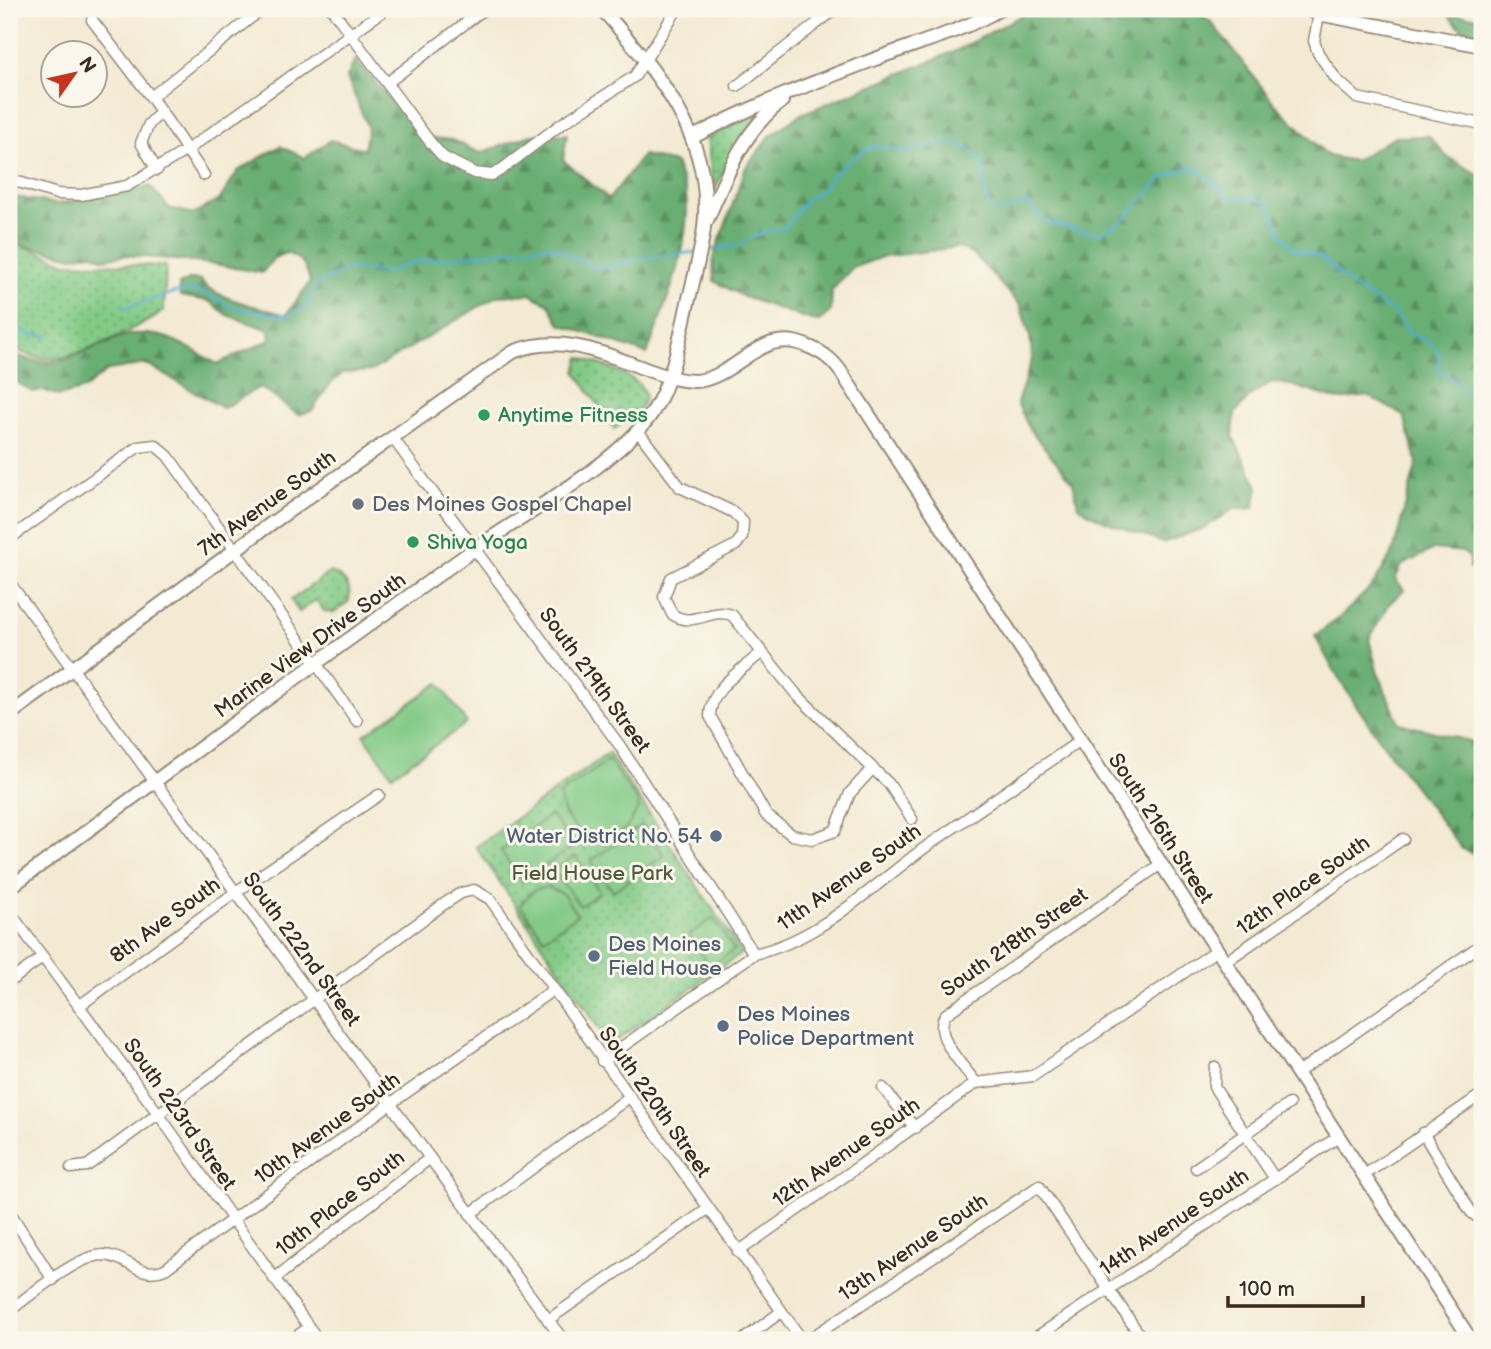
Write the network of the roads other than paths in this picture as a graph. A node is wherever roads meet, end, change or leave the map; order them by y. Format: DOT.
graph roads {
  1 [pos="262,9"];
  2 [pos="332,9"];
  3 [pos="386,9"];
  4 [pos="484,9"];
  5 [pos="602,9"];
  6 [pos="677,9"];
  7 [pos="835,9"];
  8 [pos="1000,9"];
  9 [pos="1314,11"];
  10 [pos="92,20"];
  11 [pos="350,34"];
  12 [pos="1482,46"];
  13 [pos="646,60"];
  14 [pos="387,83"];
  15 [pos="809,84"];
  16 [pos="737,86"];
  17 [pos="151,97"];
  18 [pos="161,112"];
  19 [pos="1482,124"];
  20 [pos="693,137"];
  21 [pos="187,150"];
  22 [pos="157,170"];
  23 [pos="204,175"];
  24 [pos="9,179"];
  25 [pos="705,227"];
  26 [pos="808,346"];
  27 [pos="669,377"];
  28 [pos="638,431"];
  29 [pos="391,437"];
  30 [pos="9,539"];
  31 [pos="237,548"];
  32 [pos="473,550"];
  33 [pos="9,582"];
  34 [pos="761,653"];
  35 [pos="317,663"];
  36 [pos="70,670"];
  37 [pos="9,715"];
  38 [pos="357,721"];
  39 [pos="1081,740"];
  40 [pos="872,769"];
  41 [pos="154,783"];
  42 [pos="379,795"];
  43 [pos="912,819"];
  44 [pos="1403,839"];
  45 [pos="1161,864"];
  46 [pos="9,888"];
  47 [pos="236,892"];
  48 [pos="9,911"];
  49 [pos="1482,944"];
  50 [pos="1217,950"];
  51 [pos="754,954"];
  52 [pos="43,957"];
  53 [pos="1225,962"];
  54 [pos="9,982"];
  55 [pos="553,990"];
  56 [pos="314,998"];
  57 [pos="79,1006"];
  58 [pos="602,1060"];
  59 [pos="1215,1067"];
  60 [pos="1297,1073"];
  61 [pos="976,1083"];
  62 [pos="883,1088"];
  63 [pos="1482,1094"];
  64 [pos="628,1097"];
  65 [pos="390,1104"];
  66 [pos="1289,1104"];
  67 [pos="157,1112"];
  68 [pos="915,1128"];
  69 [pos="1423,1133"];
  70 [pos="1245,1134"];
  71 [pos="1338,1137"];
  72 [pos="430,1158"];
  73 [pos="71,1168"];
  74 [pos="1196,1168"];
  75 [pos="1363,1176"];
  76 [pos="1275,1179"];
  77 [pos="708,1209"];
  78 [pos="9,1211"];
  79 [pos="470,1214"];
  80 [pos="233,1221"];
  81 [pos="1482,1221"];
  82 [pos="738,1252"];
  83 [pos="274,1279"];
  84 [pos="53,1280"];
  85 [pos="1109,1289"];
  86 [pos="9,1311"];
  87 [pos="782,1312"];
  88 [pos="548,1320"];
  89 [pos="308,1328"];
  90 [pos="292,1340"];
  91 [pos="318,1340"];
  92 [pos="563,1340"];
  93 [pos="743,1340"];
  94 [pos="802,1340"];
  95 [pos="808,1340"];
  96 [pos="1032,1340"];
  97 [pos="1143,1340"];
  98 [pos="1471,1340"];
  1 -- 17 [label="street"];
  2 -- 11 [label="street"];
  3 -- 11 [label="street"];
  4 -- 14 [label="street"];
  5 -- 13 [label="main road"];
  6 -- 13 [label="street"];
  7 -- 16 [label="street"];
  8 -- 15 [label="main road"];
  9 -- 12 [label="main road"];
  9 -- 19 [label="street"];
  10 -- 17 [label="street"];
  11 -- 14 [label="street"];
  11 -- 21 [label="street"];
  13 -- 14 [label="street"];
  13 -- 20 [label="main road"];
  15 -- 20 [label="main road"];
  15 -- 25 [label="main road"];
  17 -- 18 [label="street"];
  18 -- 21 [label="street"];
  18 -- 22 [label="street"];
  20 -- 25 [label="main road, Marine View Drive South"];
  21 -- 22 [label="street"];
  21 -- 23 [label="street"];
  22 -- 24 [label="street"];
  25 -- 27 [label="main road, Marine View Drive South"];
  26 -- 27 [label="main road, 7th Avenue South"];
  26 -- 39 [label="main road, South 216th Street"];
  27 -- 28 [label="main road, Marine View Drive South"];
  27 -- 29 [label="main road, 7th Avenue South"];
  28 -- 32 [label="main road, Marine View Drive South"];
  28 -- 34 [label="street"];
  29 -- 31 [label="main road, 7th Avenue South"];
  29 -- 32 [label="street, South 219th Street"];
  30 -- 31 [label="street"];
  31 -- 35 [label="street"];
  31 -- 36 [label="main road, 7th Avenue South"];
  32 -- 35 [label="main road, Marine View Drive South"];
  32 -- 51 [label="street, South 219th Street"];
  33 -- 36 [label="street, South 222nd Street"];
  34 -- 40 [label="street"];
  34 -- 40 [label="street"];
  35 -- 38 [label="street"];
  35 -- 41 [label="main road, Marine View Drive South"];
  36 -- 37 [label="main road, 7th Avenue South"];
  36 -- 41 [label="street, South 222nd Street"];
  39 -- 45 [label="main road, South 216th Street"];
  39 -- 51 [label="street, 11th Avenue South"];
  40 -- 43 [label="street"];
  41 -- 46 [label="main road, Marine View Drive South"];
  41 -- 47 [label="street, South 222nd Street"];
  42 -- 47 [label="street, 8th Ave South"];
  44 -- 53 [label="street, 12th Place South"];
  45 -- 50 [label="main road, South 216th Street"];
  45 -- 61 [label="street, South 218th Street"];
  47 -- 56 [label="street, South 222nd Street"];
  47 -- 57 [label="street, 8th Ave South"];
  48 -- 52 [label="street, South 223rd Street"];
  49 -- 60 [label="street"];
  50 -- 53 [label="main road, South 216th Street"];
  50 -- 61 [label="street"];
  51 -- 58 [label="street, 11th Avenue South"];
  52 -- 54 [label="street"];
  52 -- 57 [label="street, South 223rd Street"];
  53 -- 60 [label="main road, South 216th Street"];
  55 -- 56 [label="street, South 220th Street"];
  55 -- 58 [label="street, South 220th Street"];
  55 -- 65 [label="street, 10th Avenue South"];
  56 -- 65 [label="street, South 222nd Street"];
  56 -- 67 [label="street"];
  57 -- 67 [label="street, South 223rd Street"];
  58 -- 64 [label="street, South 220th Street"];
  59 -- 70 [label="street"];
  60 -- 71 [label="main road, South 216th Street"];
  61 -- 68 [label="street, 12th Avenue South"];
  62 -- 68 [label="street"];
  63 -- 69 [label="street"];
  64 -- 77 [label="street, South 220th Street"];
  64 -- 79 [label="street"];
  65 -- 72 [label="street, South 222nd Street"];
  65 -- 80 [label="street, 10th Avenue South"];
  66 -- 70 [label="street"];
  67 -- 73 [label="street"];
  67 -- 80 [label="street, South 223rd Street"];
  68 -- 82 [label="street, 12th Avenue South"];
  69 -- 75 [label="street"];
  69 -- 81 [label="street"];
  70 -- 74 [label="street"];
  70 -- 76 [label="street"];
  71 -- 75 [label="main road, South 216th Street"];
  71 -- 76 [label="street, 14th Avenue South"];
  72 -- 79 [label="street, South 222nd Street"];
  72 -- 83 [label="street, 10th Place South"];
  75 -- 98 [label="main road, South 216th Street"];
  76 -- 85 [label="street, 14th Avenue South"];
  77 -- 82 [label="street, South 220th Street"];
  77 -- 88 [label="street"];
  78 -- 84 [label="street"];
  79 -- 88 [label="street, South 222nd Street"];
  80 -- 83 [label="street, South 223rd Street"];
  80 -- 84 [label="street, 10th Avenue South"];
  82 -- 87 [label="street, South 220th Street"];
  83 -- 89 [label="street, South 223rd Street"];
  84 -- 86 [label="street, 10th Avenue South"];
  85 -- 95 [label="street, 13th Avenue South"];
  85 -- 96 [label="street, 14th Avenue South"];
  85 -- 97 [label="street"];
  87 -- 93 [label="street"];
  87 -- 94 [label="street, South 220th Street"];
  88 -- 92 [label="street, South 222nd Street"];
  89 -- 90 [label="street"];
  89 -- 91 [label="street, South 223rd Street"];
}
